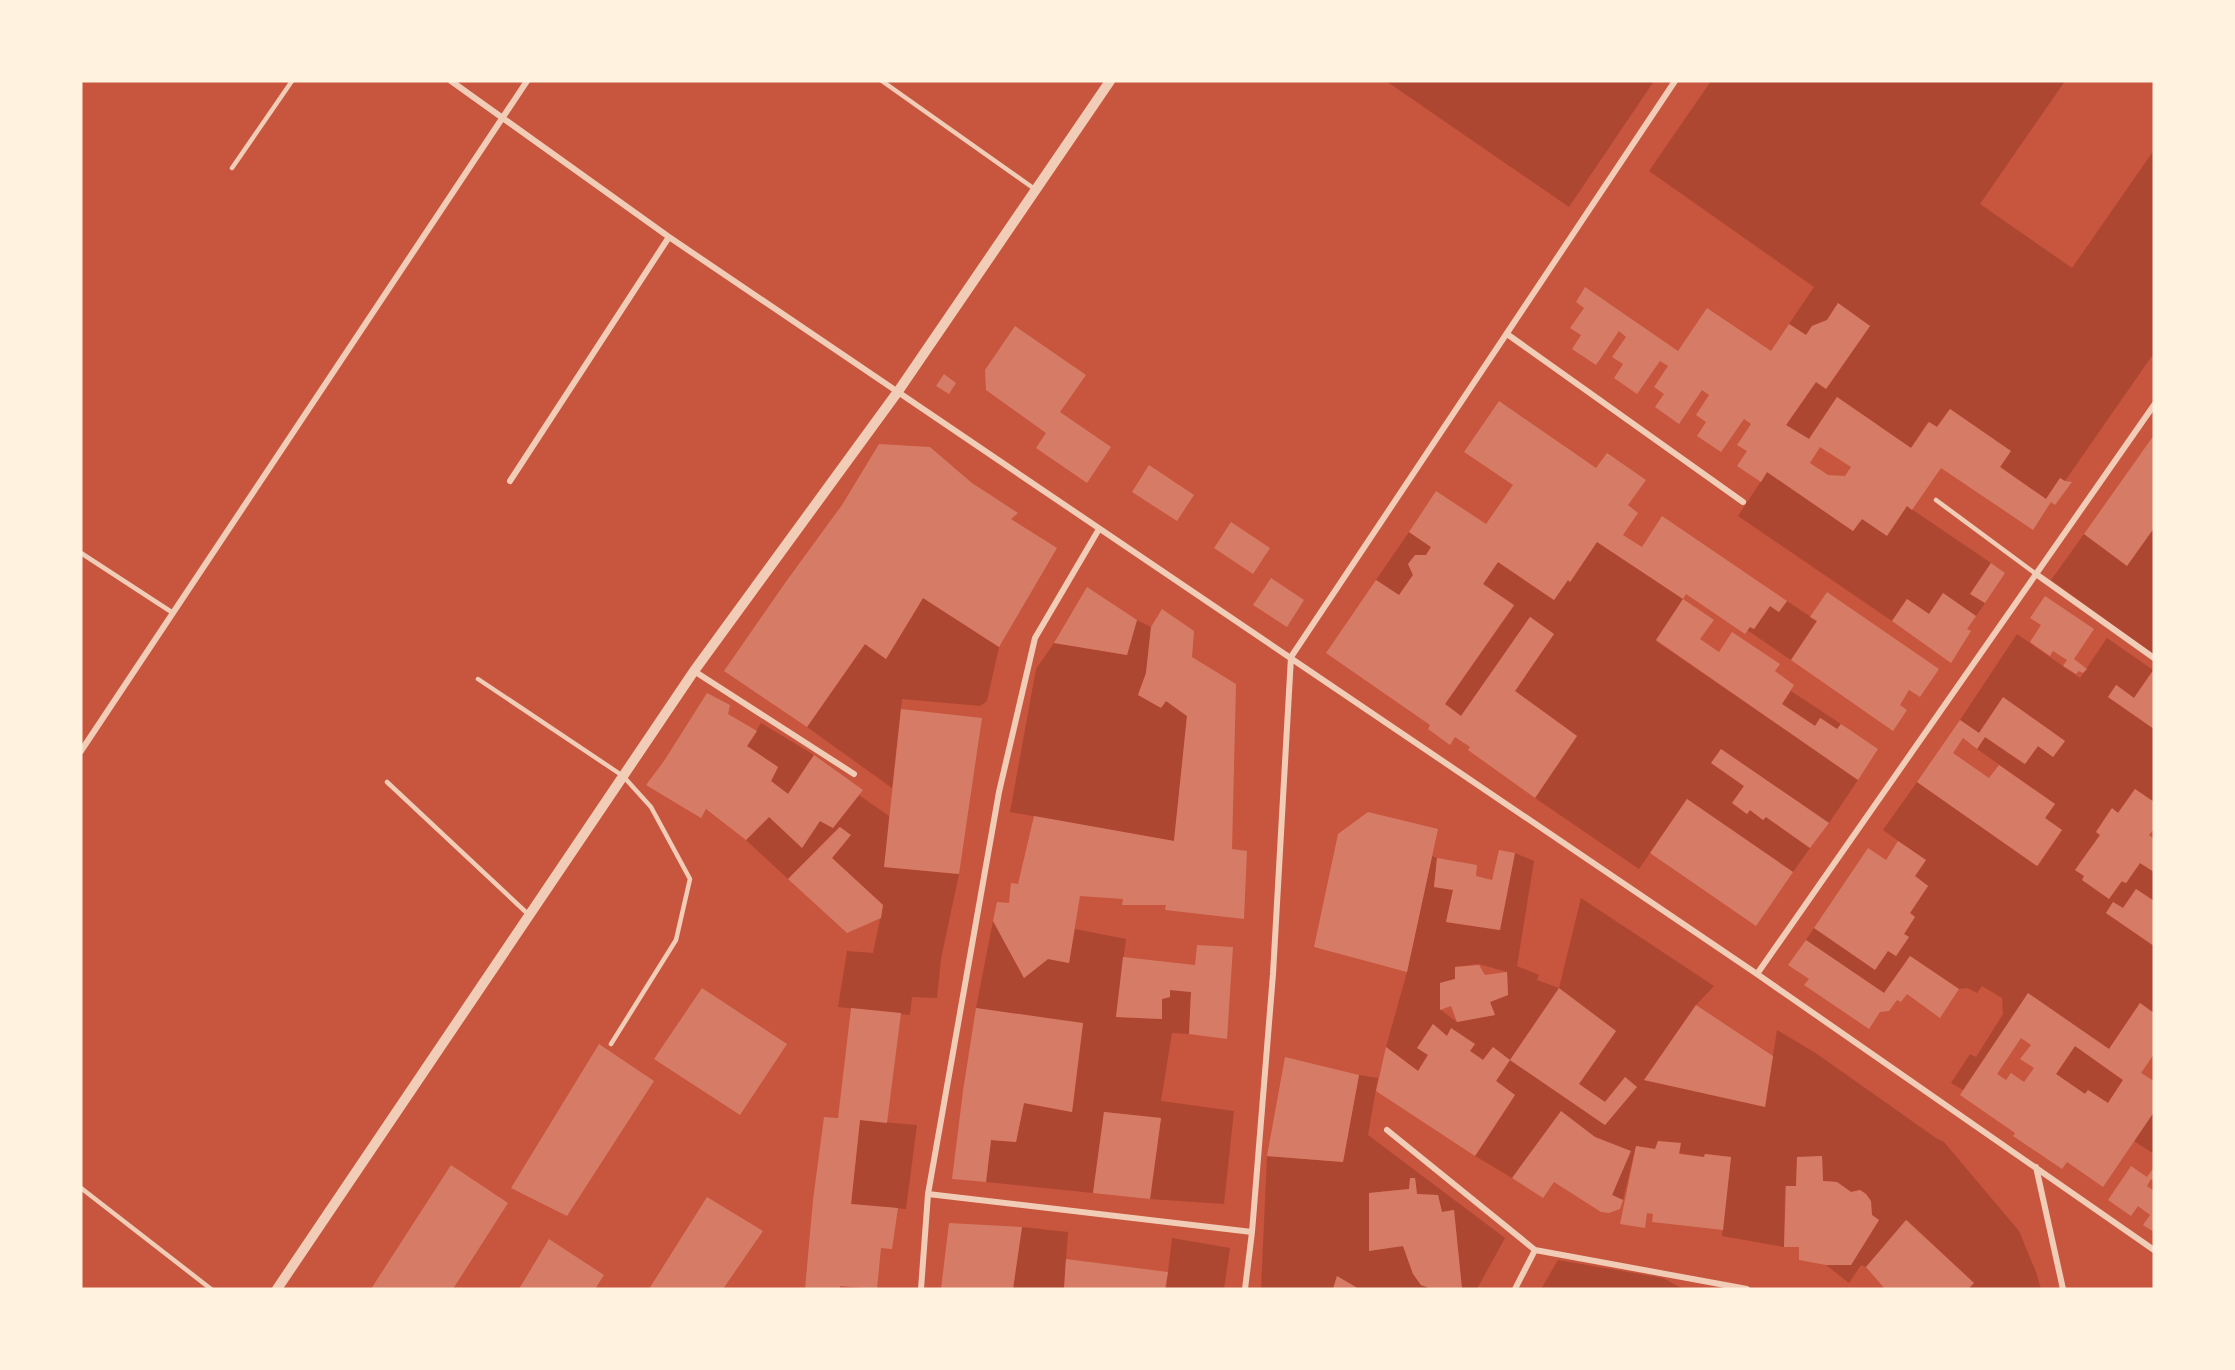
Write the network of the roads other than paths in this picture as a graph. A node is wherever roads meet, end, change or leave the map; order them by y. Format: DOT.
graph roads {
  1 [pos="292,81"];
  2 [pos="451,81"];
  3 [pos="526,81"];
  4 [pos="882,81"];
  5 [pos="1110,81"];
  6 [pos="1675,81"];
  7 [pos="502,116"];
  8 [pos="232,168"];
  9 [pos="1036,190"];
  10 [pos="669,237"];
  11 [pos="1507,334"];
  12 [pos="899,390"];
  13 [pos="2154,405"];
  14 [pos="510,481"];
  15 [pos="1936,500"];
  16 [pos="1743,502"];
  17 [pos="1099,529"];
  18 [pos="81,553"];
  19 [pos="2036,574"];
  20 [pos="173,613"];
  21 [pos="1291,657"];
  22 [pos="2154,658"];
  23 [pos="694,671"];
  24 [pos="478,680"];
  25 [pos="81,751"];
  26 [pos="854,774"];
  27 [pos="623,776"];
  28 [pos="387,782"];
  29 [pos="529,915"];
  30 [pos="1757,974"];
  31 [pos="611,1044"];
  32 [pos="1387,1130"];
  33 [pos="2036,1167"];
  34 [pos="81,1188"];
  35 [pos="928,1194"];
  36 [pos="1252,1232"];
  37 [pos="1535,1250"];
  38 [pos="2154,1250"];
  39 [pos="211,1289"];
  40 [pos="277,1289"];
  41 [pos="921,1289"];
  42 [pos="1245,1289"];
  43 [pos="1515,1289"];
  44 [pos="1747,1289"];
  45 [pos="2063,1289"];
  1 -- 8 [label="lane"];
  2 -- 7 [label="street"];
  3 -- 7 [label="street"];
  4 -- 9 [label="lane"];
  5 -- 9 [label="street"];
  6 -- 11 [label="street"];
  7 -- 10 [label="street"];
  7 -- 20 [label="street"];
  9 -- 12 [label="street"];
  10 -- 12 [label="street"];
  10 -- 14 [label="street"];
  11 -- 16 [label="street"];
  11 -- 21 [label="street"];
  12 -- 17 [label="street"];
  12 -- 23 [label="street"];
  13 -- 19 [label="street"];
  15 -- 19 [label="lane"];
  17 -- 21 [label="street"];
  17 -- 35 [label="street"];
  18 -- 20 [label="lane"];
  19 -- 22 [label="street"];
  19 -- 30 [label="street"];
  20 -- 25 [label="street"];
  21 -- 30 [label="street"];
  21 -- 36 [label="street"];
  23 -- 26 [label="street"];
  23 -- 27 [label="street"];
  24 -- 27 [label="lane"];
  27 -- 29 [label="street"];
  27 -- 31 [label="lane"];
  28 -- 29 [label="lane"];
  29 -- 40 [label="street"];
  30 -- 33 [label="street"];
  32 -- 37 [label="street"];
  33 -- 38 [label="street"];
  33 -- 45 [label="street"];
  34 -- 39 [label="lane"];
  35 -- 36 [label="street"];
  35 -- 41 [label="street"];
  36 -- 42 [label="street"];
  37 -- 43 [label="street"];
  37 -- 44 [label="street"];
}
